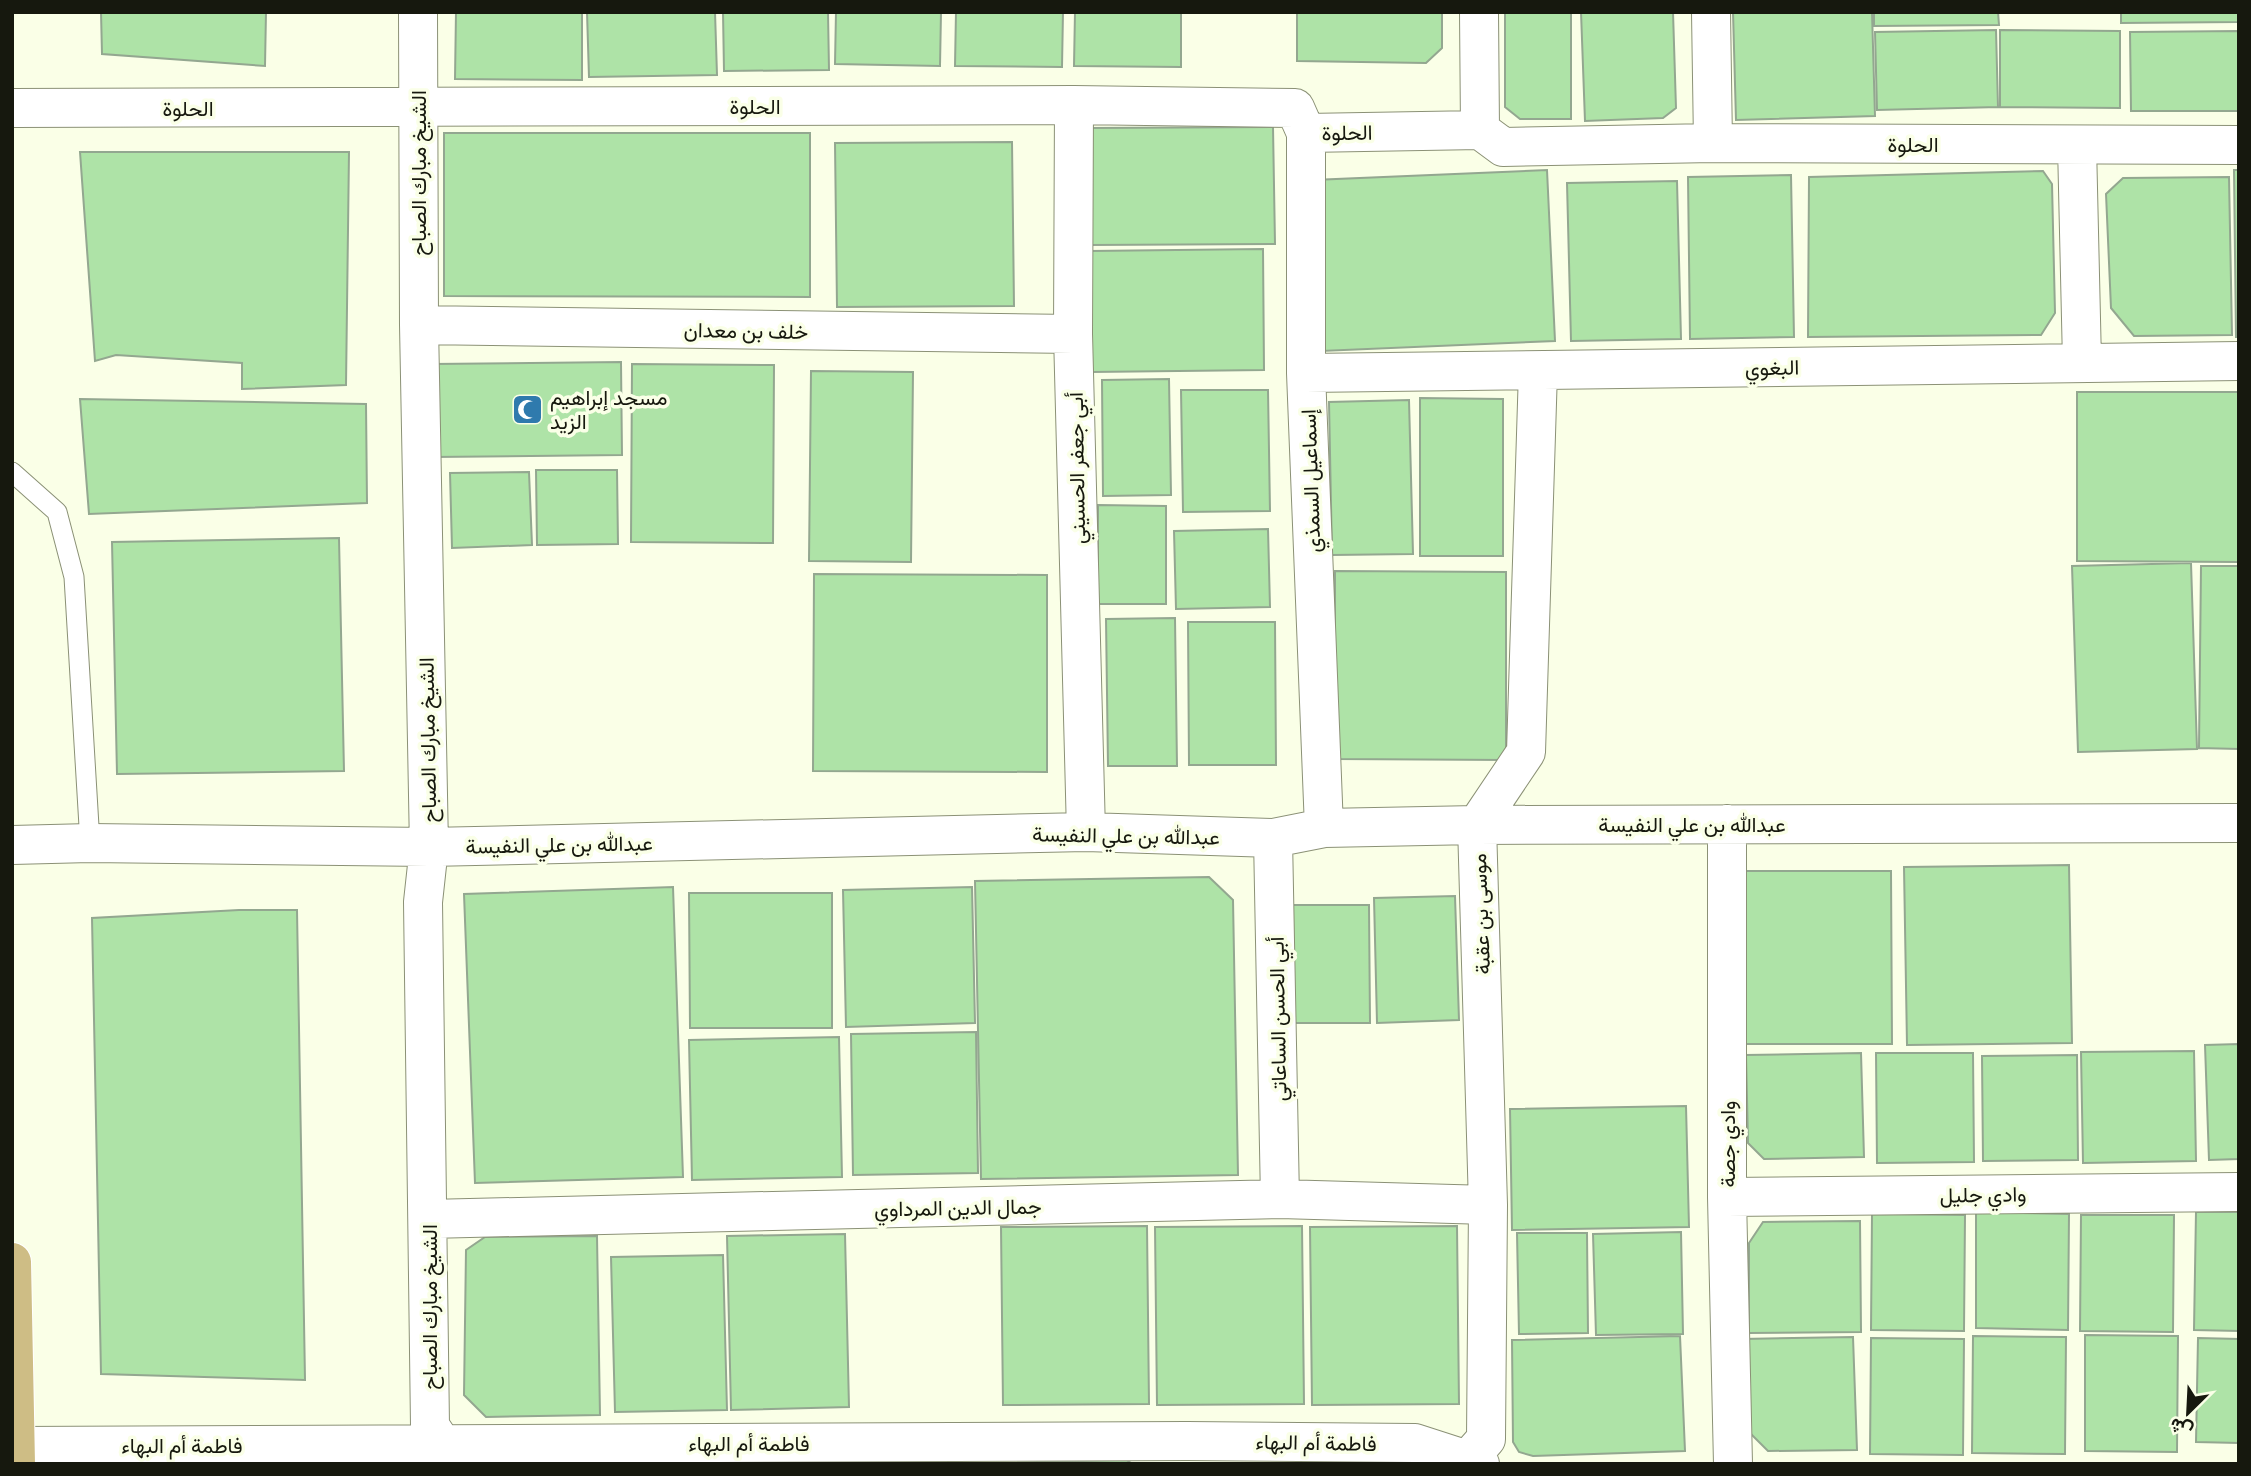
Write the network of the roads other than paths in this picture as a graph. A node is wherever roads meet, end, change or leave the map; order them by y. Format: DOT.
graph roads {
  1 [pos="418,12"];
  2 [pos="1479,12"];
  3 [pos="1711,12"];
  4 [pos="1074,105"];
  5 [pos="12,108"];
  6 [pos="417,108"];
  7 [pos="1306,133"];
  8 [pos="1492,138"];
  9 [pos="1713,142"];
  10 [pos="2077,145"];
  11 [pos="2239,145"];
  12 [pos="419,325"];
  13 [pos="1073,334"];
  14 [pos="2239,361"];
  15 [pos="2082,362"];
  16 [pos="1538,371"];
  17 [pos="1306,373"];
  18 [pos="12,472"];
  19 [pos="2239,823"];
  20 [pos="1727,824"];
  21 [pos="1477,825"];
  22 [pos="1324,828"];
  23 [pos="1086,832"];
  24 [pos="1273,838"];
  25 [pos="90,843"];
  26 [pos="12,845"];
  27 [pos="429,847"];
  28 [pos="2239,1192"];
  29 [pos="1727,1197"];
  30 [pos="1280,1199"];
  31 [pos="1488,1205"];
  32 [pos="429,1219"];
  33 [pos="12,1262"];
  34 [pos="1187,1452"];
  35 [pos="442,1454"];
  36 [pos="16,1455"];
  37 [pos="1470,1462"];
  38 [pos="1733,1464"];
  1 -- 6 [label="street, الشيخ مبارك الصباح"];
  2 -- 8 [label="street"];
  3 -- 9 [label="street"];
  4 -- 6 [label="street, الحلوة"];
  4 -- 7 [label="street, الحلوة"];
  4 -- 13 [label="street, أبي جعفر الحسيني"];
  5 -- 6 [label="street, الحلوة"];
  6 -- 12 [label="street, الشيخ مبارك الصباح"];
  7 -- 8 [label="street, الحلوة"];
  7 -- 17 [label="street, إسماعيل السمذي"];
  8 -- 9 [label="street, الحلوة"];
  9 -- 10 [label="street, الحلوة"];
  10 -- 11 [label="street, الحلوة"];
  10 -- 15 [label="street"];
  12 -- 13 [label="street, خلف بن معدان"];
  12 -- 27 [label="street, الشيخ مبارك الصباح"];
  13 -- 23 [label="street, أبي جعفر الحسيني"];
  14 -- 15 [label="street, البغوي"];
  15 -- 16 [label="street, البغوي"];
  16 -- 17 [label="street, البغوي"];
  16 -- 21 [label="street, موسى بن عقبة"];
  17 -- 22 [label="street, إسماعيل السمذي"];
  18 -- 25 [label="lane"];
  19 -- 20 [label="street, عبدالله بن علي النفيسة"];
  20 -- 21 [label="street, عبدالله بن علي النفيسة"];
  20 -- 29 [label="street, وادي جصة"];
  21 -- 22 [label="street, عبدالله بن علي النفيسة"];
  21 -- 31 [label="street, موسى بن عقبة"];
  22 -- 24 [label="street, عبدالله بن علي النفيسة"];
  23 -- 24 [label="street, عبدالله بن علي النفيسة"];
  23 -- 27 [label="street, عبدالله بن علي النفيسة"];
  24 -- 30 [label="street, أبي الحسن الساعاتي"];
  25 -- 26 [label="street, عبدالله بن علي النفيسة"];
  25 -- 27 [label="street, عبدالله بن علي النفيسة"];
  27 -- 32 [label="street, الشيخ مبارك الصباح"];
  28 -- 29 [label="street, وادي جليل"];
  29 -- 38 [label="street, وادي جصة"];
  30 -- 31 [label="street, جمال الدين المرداوي"];
  30 -- 32 [label="street, جمال الدين المرداوي"];
  31 -- 37 [label="street, موسى بن عقبة"];
  32 -- 35 [label="street, الشيخ مبارك الصباح"];
  33 -- 36 [label="main road"];
  34 -- 35 [label="street, فاطمة أم البهاء"];
  34 -- 37 [label="street, فاطمة أم البهاء"];
  35 -- 36 [label="street, فاطمة أم البهاء"];
}
